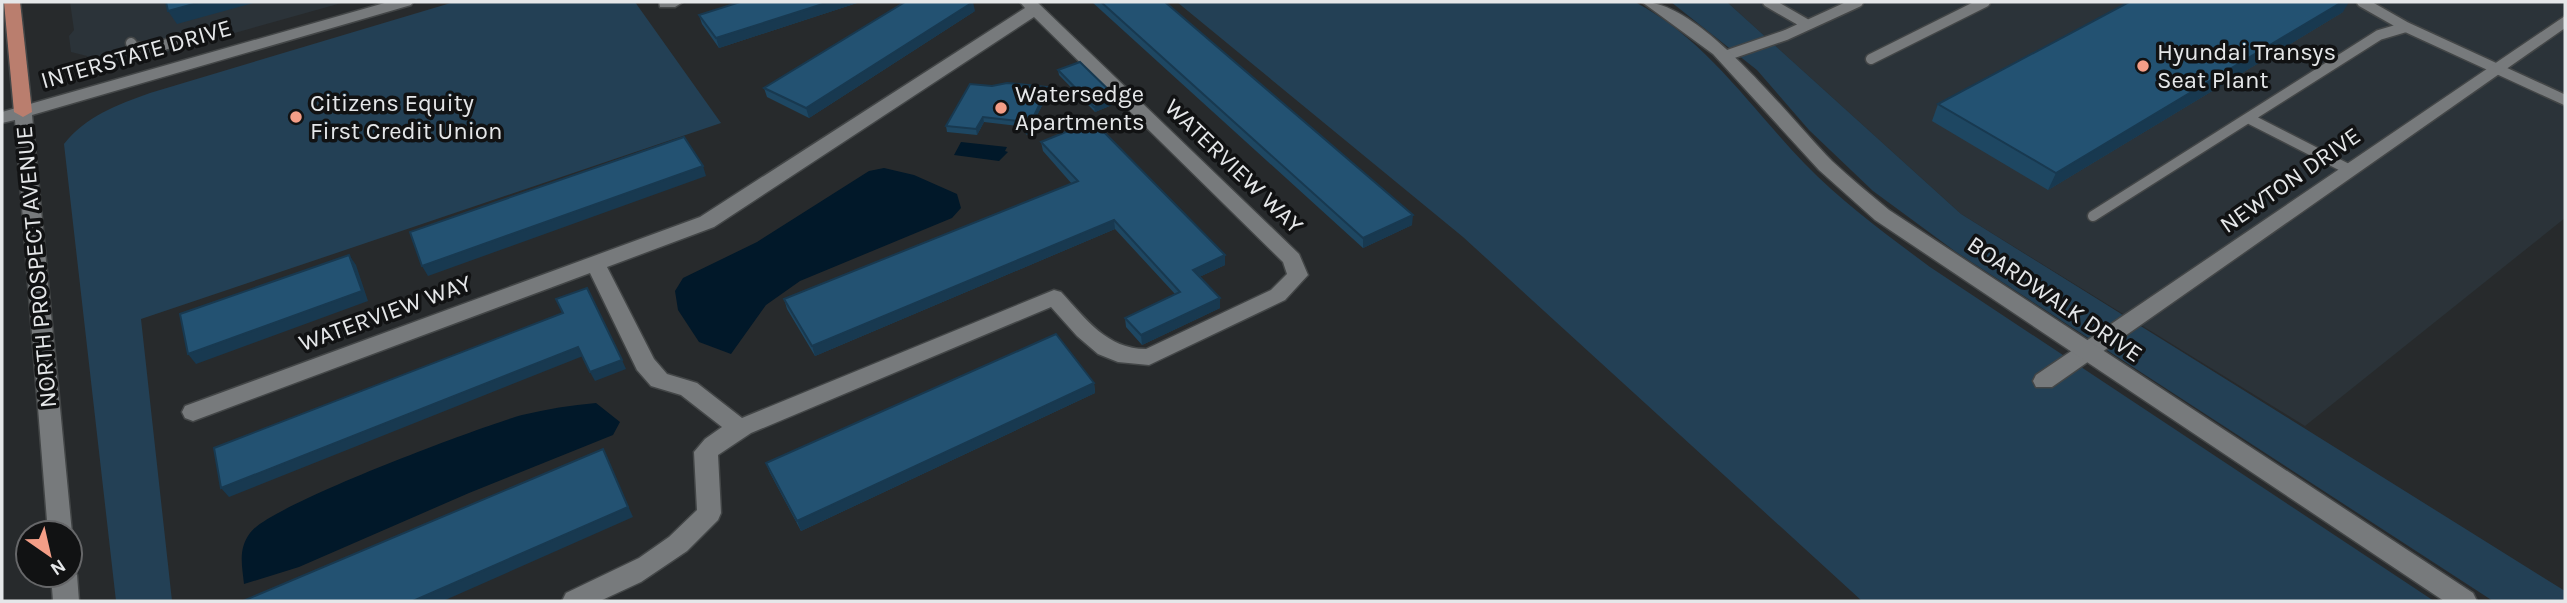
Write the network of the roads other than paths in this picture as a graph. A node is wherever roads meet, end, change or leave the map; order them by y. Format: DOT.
graph roads {
  1 [pos="12,2"];
  2 [pos="405,2"];
  3 [pos="1650,2"];
  4 [pos="1768,2"];
  5 [pos="1858,2"];
  6 [pos="1985,2"];
  7 [pos="2362,2"];
  8 [pos="1032,5"];
  9 [pos="2565,20"];
  10 [pos="1808,25"];
  11 [pos="2406,27"];
  12 [pos="178,41"];
  13 [pos="131,43"];
  14 [pos="1725,56"];
  15 [pos="1871,58"];
  16 [pos="2495,68"];
  17 [pos="2565,100"];
  18 [pos="12,115"];
  19 [pos="2248,118"];
  20 [pos="2348,169"];
  21 [pos="2093,216"];
  22 [pos="595,263"];
  23 [pos="2087,352"];
  24 [pos="2044,381"];
  25 [pos="193,412"];
  26 [pos="738,428"];
  27 [pos="58,519"];
  28 [pos="575,601"];
  29 [pos="2463,601"];
  1 -- 18 [label="main road, NORTH PROSPECT AVENUE"];
  2 -- 18 [label="street, INTERSTATE DRIVE"];
  3 -- 14 [label="street, BOARDWALK DRIVE"];
  4 -- 10 [label="lane"];
  5 -- 10 [label="lane"];
  6 -- 15 [label="lane"];
  7 -- 11 [label="lane"];
  8 -- 22 [label="street, WATERVIEW WAY"];
  8 -- 26 [label="street, WATERVIEW WAY"];
  9 -- 16 [label="street, NEWTON DRIVE"];
  10 -- 14 [label="lane"];
  11 -- 16 [label="lane"];
  11 -- 19 [label="lane"];
  12 -- 13 [label="lane"];
  14 -- 23 [label="street, BOARDWALK DRIVE"];
  16 -- 17 [label="lane"];
  16 -- 20 [label="street, NEWTON DRIVE"];
  18 -- 27 [label="street, NORTH PROSPECT AVENUE"];
  19 -- 20 [label="lane"];
  19 -- 21 [label="lane"];
  20 -- 23 [label="street, NEWTON DRIVE"];
  22 -- 25 [label="street, WATERVIEW WAY"];
  22 -- 26 [label="street"];
  23 -- 24 [label="street, NEWTON DRIVE"];
  23 -- 29 [label="street, BOARDWALK DRIVE"];
  26 -- 28 [label="street, WATERVIEW WAY"];
}
